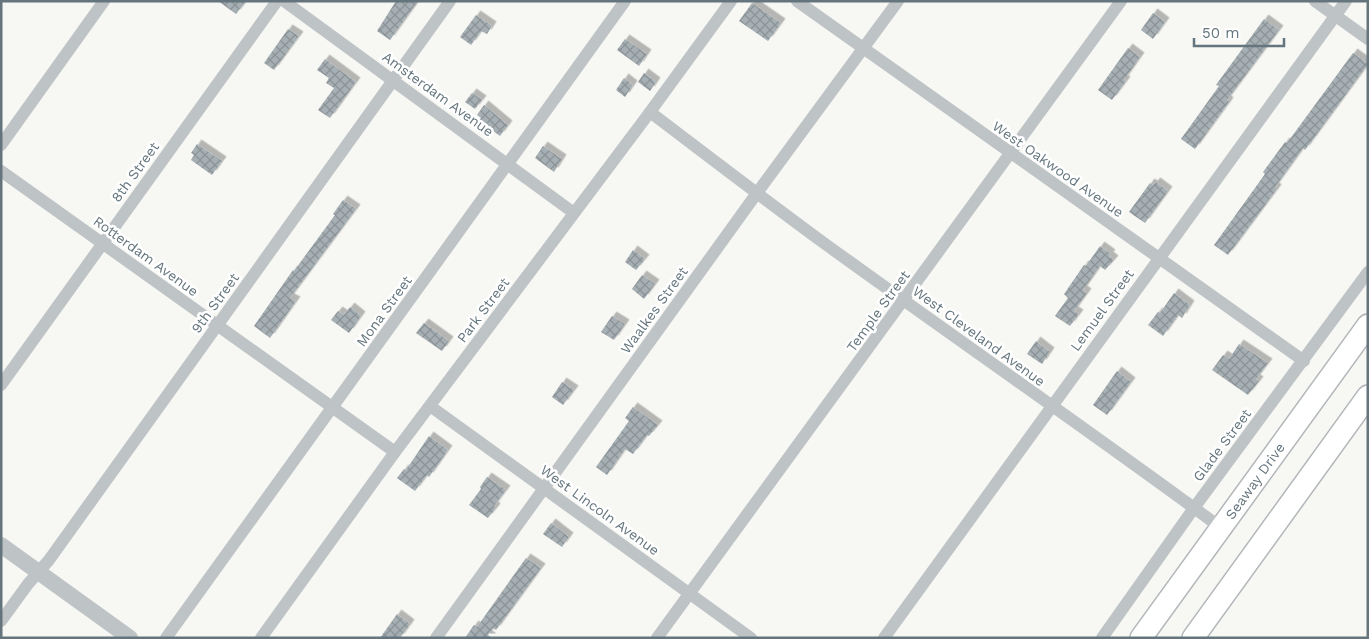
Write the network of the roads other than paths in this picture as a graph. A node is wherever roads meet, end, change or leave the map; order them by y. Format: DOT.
graph roads {
  1 [pos="104,1"];
  2 [pos="277,1"];
  3 [pos="284,1"];
  4 [pos="450,1"];
  5 [pos="624,1"];
  6 [pos="731,1"];
  7 [pos="797,1"];
  8 [pos="898,1"];
  9 [pos="1121,1"];
  10 [pos="1315,1"];
  11 [pos="1346,1"];
  12 [pos="1335,16"];
  13 [pos="1368,39"];
  14 [pos="863,50"];
  15 [pos="393,80"];
  16 [pos="650,112"];
  17 [pos="1,144"];
  18 [pos="1011,154"];
  19 [pos="508,164"];
  20 [pos="1,171"];
  21 [pos="756,193"];
  22 [pos="574,213"];
  23 [pos="102,243"];
  24 [pos="1158,259"];
  25 [pos="1368,272"];
  26 [pos="904,300"];
  27 [pos="1368,325"];
  28 [pos="217,326"];
  29 [pos="1304,361"];
  30 [pos="1,385"];
  31 [pos="1368,396"];
  32 [pos="430,406"];
  33 [pos="1051,406"];
  34 [pos="332,408"];
  35 [pos="395,452"];
  36 [pos="543,488"];
  37 [pos="1194,508"];
  38 [pos="1220,527"];
  39 [pos="1,545"];
  40 [pos="38,572"];
  41 [pos="689,593"];
  42 [pos="1,620"];
  43 [pos="130,638"];
  44 [pos="166,638"];
  45 [pos="261,638"];
  46 [pos="436,638"];
  47 [pos="657,638"];
  48 [pos="751,638"];
  49 [pos="884,638"];
  50 [pos="1102,638"];
  51 [pos="1141,638"];
  52 [pos="1192,638"];
  1 -- 17 [label="street"];
  2 -- 23 [label="street, 8th Street"];
  3 -- 15 [label="street, Amsterdam Avenue"];
  4 -- 15 [label="street, 9th Street"];
  5 -- 19 [label="street, Mona Street"];
  6 -- 16 [label="street, Park Street"];
  7 -- 14 [label="street, West Oakwood Avenue"];
  8 -- 14 [label="street, Waalkes Street"];
  9 -- 18 [label="street, Temple Street"];
  10 -- 12 [label="street"];
  11 -- 12 [label="street, Lemuel Street"];
  12 -- 13 [label="street"];
  12 -- 24 [label="street, Lemuel Street"];
  14 -- 18 [label="street, West Oakwood Avenue"];
  14 -- 21 [label="street, Waalkes Street"];
  15 -- 19 [label="street, Amsterdam Avenue"];
  15 -- 28 [label="street, 9th Street"];
  16 -- 21 [label="street, West Cleveland Avenue"];
  16 -- 22 [label="street, Park Street"];
  18 -- 24 [label="street, West Oakwood Avenue"];
  18 -- 26 [label="street, Temple Street"];
  19 -- 22 [label="street, Amsterdam Avenue"];
  19 -- 34 [label="street, Mona Street"];
  20 -- 23 [label="street, Rotterdam Avenue"];
  21 -- 26 [label="street, West Cleveland Avenue"];
  21 -- 36 [label="street, Waalkes Street"];
  22 -- 32 [label="street, Park Street"];
  23 -- 28 [label="street, Rotterdam Avenue"];
  23 -- 30 [label="street, 8th Street"];
  24 -- 29 [label="street, West Oakwood Avenue"];
  24 -- 33 [label="street, Lemuel Street"];
  25 -- 29 [label="street, Glade Street"];
  26 -- 33 [label="street, West Cleveland Avenue"];
  26 -- 41 [label="street, Temple Street"];
  27 -- 38 [label="highway, Seaway Drive"];
  28 -- 34 [label="street, Rotterdam Avenue"];
  28 -- 40 [label="street, 9th Street"];
  29 -- 37 [label="street, Glade Street"];
  31 -- 52 [label="highway"];
  32 -- 35 [label="street, Park Street"];
  32 -- 36 [label="street, West Lincoln Avenue"];
  33 -- 37 [label="street, West Cleveland Avenue"];
  33 -- 49 [label="street, Lemuel Street"];
  34 -- 35 [label="street, Rotterdam Avenue"];
  34 -- 44 [label="street, Mona Street"];
  35 -- 45 [label="street, Park Street"];
  36 -- 41 [label="street, West Lincoln Avenue"];
  36 -- 46 [label="street, Waalkes Street"];
  37 -- 38 [label="street, West Cleveland Avenue"];
  37 -- 50 [label="street, Glade Street"];
  38 -- 51 [label="highway, Seaway Drive"];
  39 -- 40 [label="street"];
  40 -- 42 [label="street, 9th Street"];
  40 -- 43 [label="street"];
  41 -- 47 [label="street, Temple Street"];
  41 -- 48 [label="street, West Lincoln Avenue"];
}
